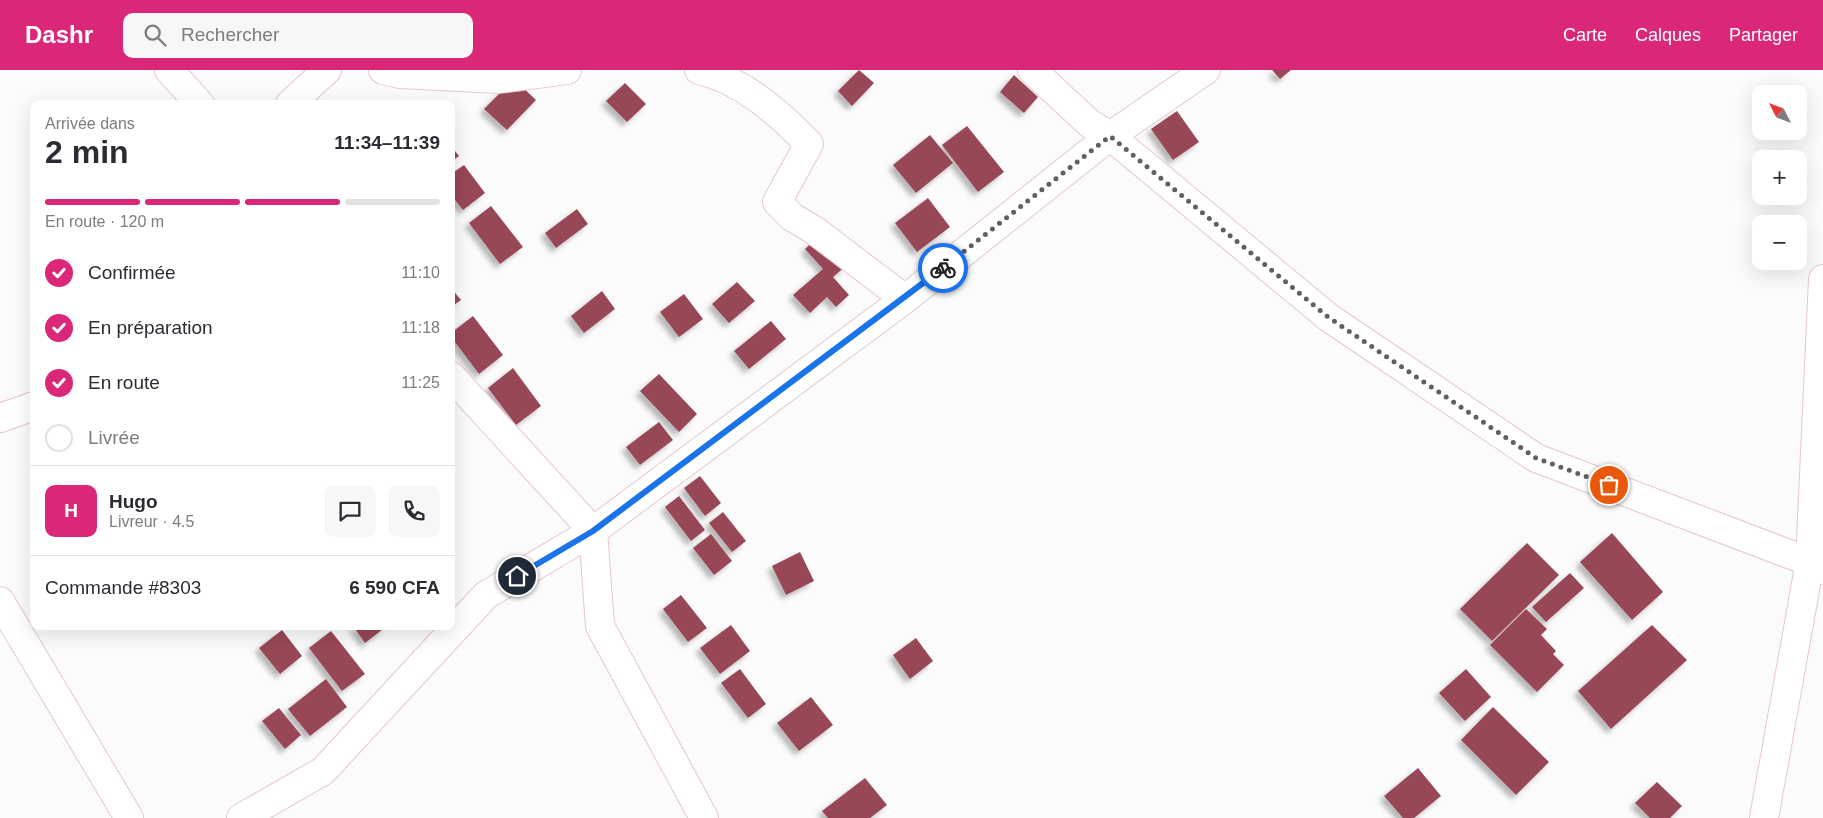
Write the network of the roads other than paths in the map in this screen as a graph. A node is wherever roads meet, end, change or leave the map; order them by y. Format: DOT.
graph roads {
  1 [pos="169,70"];
  2 [pos="327,70"];
  3 [pos="383,70"];
  4 [pos="567,70"];
  5 [pos="699,70"];
  6 [pos="1032,70"];
  7 [pos="1206,70"];
  8 [pos="196,100"];
  9 [pos="294,100"];
  10 [pos="1110,136"];
  11 [pos="1823,279"];
  12 [pos="905,298"];
  13 [pos="455,380"];
  14 [pos="30,407"];
  15 [pos="0,418"];
  16 [pos="593,531"];
  17 [pos="1817,566"];
  18 [pos="0,601"];
  19 [pos="455,628"];
  20 [pos="454,630"];
  21 [pos="129,818"];
  22 [pos="241,818"];
  23 [pos="704,818"];
  24 [pos="1764,818"];
  1 -- 8 [label="street"];
  2 -- 9 [label="street"];
  3 -- 4 [label="street"];
  5 -- 12 [label="street"];
  6 -- 10 [label="street"];
  7 -- 10 [label="street"];
  10 -- 12 [label="street"];
  10 -- 17 [label="street"];
  11 -- 17 [label="street"];
  12 -- 16 [label="street"];
  13 -- 16 [label="street"];
  14 -- 15 [label="street"];
  16 -- 19 [label="street"];
  16 -- 23 [label="street"];
  17 -- 24 [label="street"];
  18 -- 21 [label="street"];
  20 -- 22 [label="street"];
}
